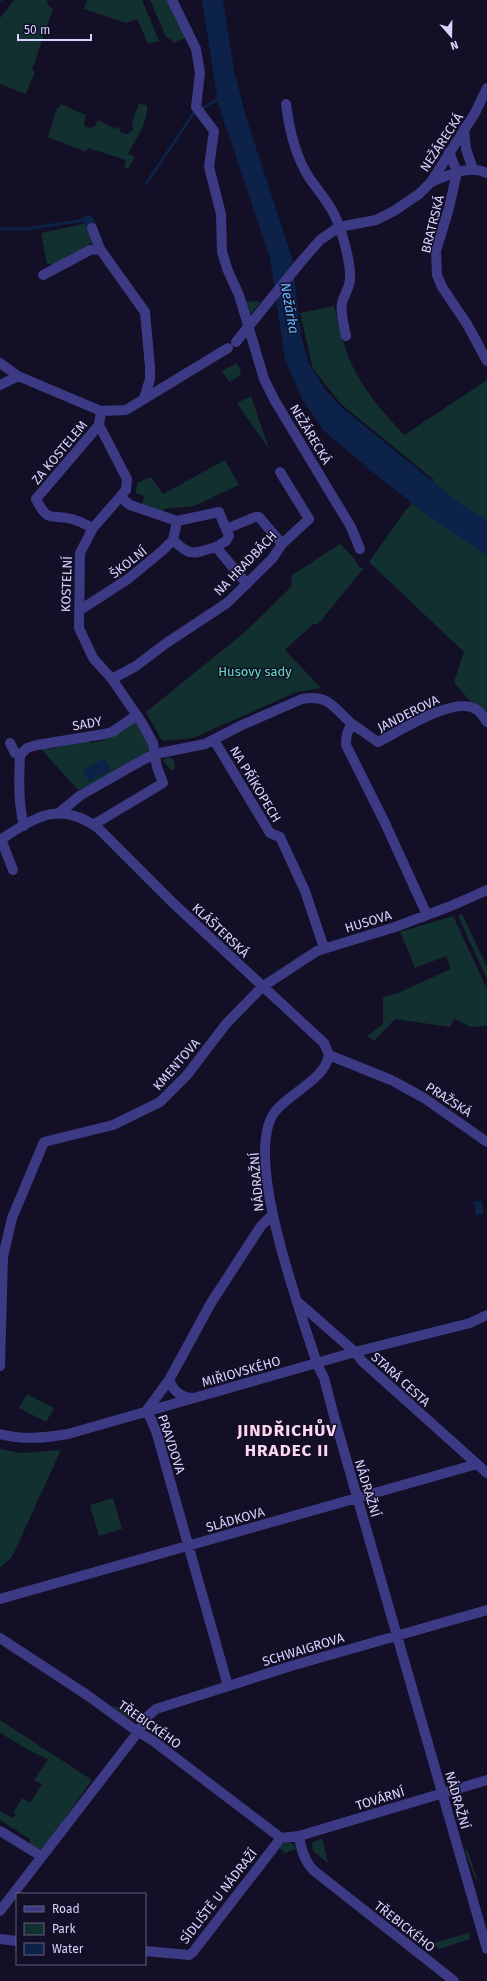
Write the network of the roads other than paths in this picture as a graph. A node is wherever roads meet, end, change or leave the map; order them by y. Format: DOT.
graph roads {
  1 [pos="172,0"];
  2 [pos="487,88"];
  3 [pos="286,104"];
  4 [pos="464,129"];
  5 [pos="449,152"];
  6 [pos="474,169"];
  7 [pos="457,172"];
  8 [pos="487,173"];
  9 [pos="431,182"];
  10 [pos="340,227"];
  11 [pos="92,228"];
  12 [pos="100,249"];
  13 [pos="43,275"];
  14 [pos="248,329"];
  15 [pos="346,336"];
  16 [pos="487,361"];
  17 [pos="0,363"];
  18 [pos="18,376"];
  19 [pos="0,385"];
  20 [pos="144,399"];
  21 [pos="101,411"];
  22 [pos="99,425"];
  23 [pos="280,472"];
  24 [pos="120,497"];
  25 [pos="176,521"];
  26 [pos="93,528"];
  27 [pos="226,529"];
  28 [pos="173,540"];
  29 [pos="282,544"];
  30 [pos="216,547"];
  31 [pos="360,549"];
  32 [pos="247,584"];
  33 [pos="80,610"];
  34 [pos="112,679"];
  35 [pos="137,715"];
  36 [pos="487,722"];
  37 [pos="352,724"];
  38 [pos="214,740"];
  39 [pos="10,743"];
  40 [pos="155,754"];
  41 [pos="20,755"];
  42 [pos="60,812"];
  43 [pos="93,825"];
  44 [pos="24,826"];
  45 [pos="1,839"];
  46 [pos="13,870"];
  47 [pos="487,890"];
  48 [pos="427,915"];
  49 [pos="324,948"];
  50 [pos="262,987"];
  51 [pos="329,1055"];
  52 [pos="487,1142"];
  53 [pos="272,1215"];
  54 [pos="299,1303"];
  55 [pos="487,1315"];
  56 [pos="355,1352"];
  57 [pos="317,1364"];
  58 [pos="0,1366"];
  59 [pos="169,1380"];
  60 [pos="192,1398"];
  61 [pos="148,1410"];
  62 [pos="0,1434"];
  63 [pos="477,1464"];
  64 [pos="487,1473"];
  65 [pos="358,1498"];
  66 [pos="189,1546"];
  67 [pos="0,1599"];
  68 [pos="487,1610"];
  69 [pos="397,1636"];
  70 [pos="0,1638"];
  71 [pos="228,1686"];
  72 [pos="138,1732"];
  73 [pos="487,1780"];
  74 [pos="443,1793"];
  75 [pos="0,1832"];
  76 [pos="299,1836"];
  77 [pos="281,1838"];
  78 [pos="41,1856"];
  79 [pos="0,1911"];
  80 [pos="0,1939"];
  81 [pos="16,1941"];
  82 [pos="487,1949"];
  83 [pos="146,1951"];
  84 [pos="454,1981"];
  1 -- 14 [label="street"];
  2 -- 4 [label="street, NEŽÁRECKÁ"];
  3 -- 10 [label="street"];
  4 -- 5 [label="street, NEŽÁRECKÁ"];
  4 -- 6 [label="street"];
  5 -- 7 [label="street"];
  5 -- 9 [label="street, NEŽÁRECKÁ"];
  6 -- 7 [label="street"];
  6 -- 8 [label="street"];
  7 -- 9 [label="street"];
  7 -- 16 [label="street, BRATRSKÁ"];
  9 -- 10 [label="street, NEŽÁRECKÁ"];
  10 -- 14 [label="street, NEŽÁRECKÁ"];
  10 -- 15 [label="street"];
  11 -- 12 [label="street"];
  12 -- 13 [label="street"];
  12 -- 20 [label="street"];
  14 -- 20 [label="street, NEŽÁRECKÁ"];
  14 -- 31 [label="street, NEŽÁRECKÁ"];
  17 -- 18 [label="street"];
  18 -- 19 [label="street"];
  18 -- 21 [label="street"];
  20 -- 21 [label="street, NEŽÁRECKÁ"];
  21 -- 22 [label="street"];
  22 -- 24 [label="street, KOSTELNÍ"];
  22 -- 26 [label="street, ZA KOSTELEM"];
  23 -- 29 [label="street, NA HRADBÁCH"];
  24 -- 25 [label="street"];
  24 -- 26 [label="street, KOSTELNÍ"];
  25 -- 27 [label="street"];
  25 -- 28 [label="street"];
  26 -- 33 [label="street, KOSTELNÍ"];
  27 -- 29 [label="street"];
  27 -- 30 [label="street"];
  28 -- 30 [label="street"];
  28 -- 33 [label="street, ŠKOLNÍ"];
  29 -- 32 [label="street, NA HRADBÁCH"];
  30 -- 32 [label="street"];
  32 -- 34 [label="street, NA HRADBÁCH"];
  33 -- 34 [label="street, KOSTELNÍ"];
  34 -- 35 [label="street, KOSTELNÍ"];
  35 -- 40 [label="street"];
  35 -- 41 [label="street, SADY"];
  36 -- 37 [label="street, JANDEROVA"];
  37 -- 38 [label="street, JANDEROVA"];
  37 -- 48 [label="street"];
  38 -- 40 [label="street, JANDEROVA"];
  38 -- 49 [label="street, NA PŘÍKOPECH"];
  39 -- 41 [label="street"];
  40 -- 42 [label="street, JANDEROVA"];
  40 -- 43 [label="street"];
  41 -- 44 [label="street"];
  42 -- 43 [label="street, KLÁŠTERSKÁ"];
  42 -- 44 [label="street"];
  43 -- 50 [label="street, KLÁŠTERSKÁ"];
  44 -- 45 [label="street"];
  45 -- 46 [label="street"];
  47 -- 48 [label="street, HUSOVA"];
  48 -- 49 [label="street, HUSOVA"];
  49 -- 50 [label="street, HUSOVA"];
  50 -- 51 [label="street, KLÁŠTERSKÁ"];
  50 -- 58 [label="street, KMENTOVA"];
  51 -- 52 [label="street, PRAŽSKÁ"];
  51 -- 53 [label="street, NÁDRAŽNÍ"];
  53 -- 54 [label="street, NÁDRAŽNÍ"];
  53 -- 59 [label="street, PRAVDOVA"];
  54 -- 56 [label="street, STARÁ CESTA"];
  54 -- 57 [label="street, NÁDRAŽNÍ"];
  55 -- 56 [label="street, MIŘIOVSKÉHO"];
  56 -- 57 [label="street, MIŘIOVSKÉHO"];
  56 -- 63 [label="street, STARÁ CESTA"];
  57 -- 60 [label="street, MIŘIOVSKÉHO"];
  57 -- 65 [label="street, NÁDRAŽNÍ"];
  59 -- 60 [label="street"];
  59 -- 61 [label="street, PRAVDOVA"];
  60 -- 61 [label="street, MIŘIOVSKÉHO"];
  61 -- 62 [label="street, MIŘIOVSKÉHO"];
  61 -- 66 [label="street, PRAVDOVA"];
  63 -- 64 [label="street, STARÁ CESTA"];
  63 -- 65 [label="street, SLÁDKOVA"];
  65 -- 66 [label="street, SLÁDKOVA"];
  65 -- 69 [label="street, NÁDRAŽNÍ"];
  66 -- 67 [label="street, SLÁDKOVA"];
  66 -- 71 [label="street, PRAVDOVA"];
  68 -- 69 [label="street, SCHWAIGROVA"];
  69 -- 71 [label="street, SCHWAIGROVA"];
  69 -- 74 [label="street, NÁDRAŽNÍ"];
  70 -- 72 [label="street, TŘEBICKÉHO"];
  71 -- 72 [label="street, SCHWAIGROVA"];
  72 -- 77 [label="street, TŘEBICKÉHO"];
  72 -- 78 [label="street"];
  73 -- 74 [label="street, TOVÁRNÍ"];
  74 -- 76 [label="street, TOVÁRNÍ"];
  74 -- 82 [label="street, NÁDRAŽNÍ"];
  75 -- 78 [label="street"];
  76 -- 77 [label="street, TOVÁRNÍ"];
  76 -- 84 [label="street, TŘEBICKÉHO"];
  77 -- 83 [label="street, SÍDLIŠTĚ U NÁDRAŽÍ"];
  78 -- 79 [label="street"];
  80 -- 81 [label="street"];
}
